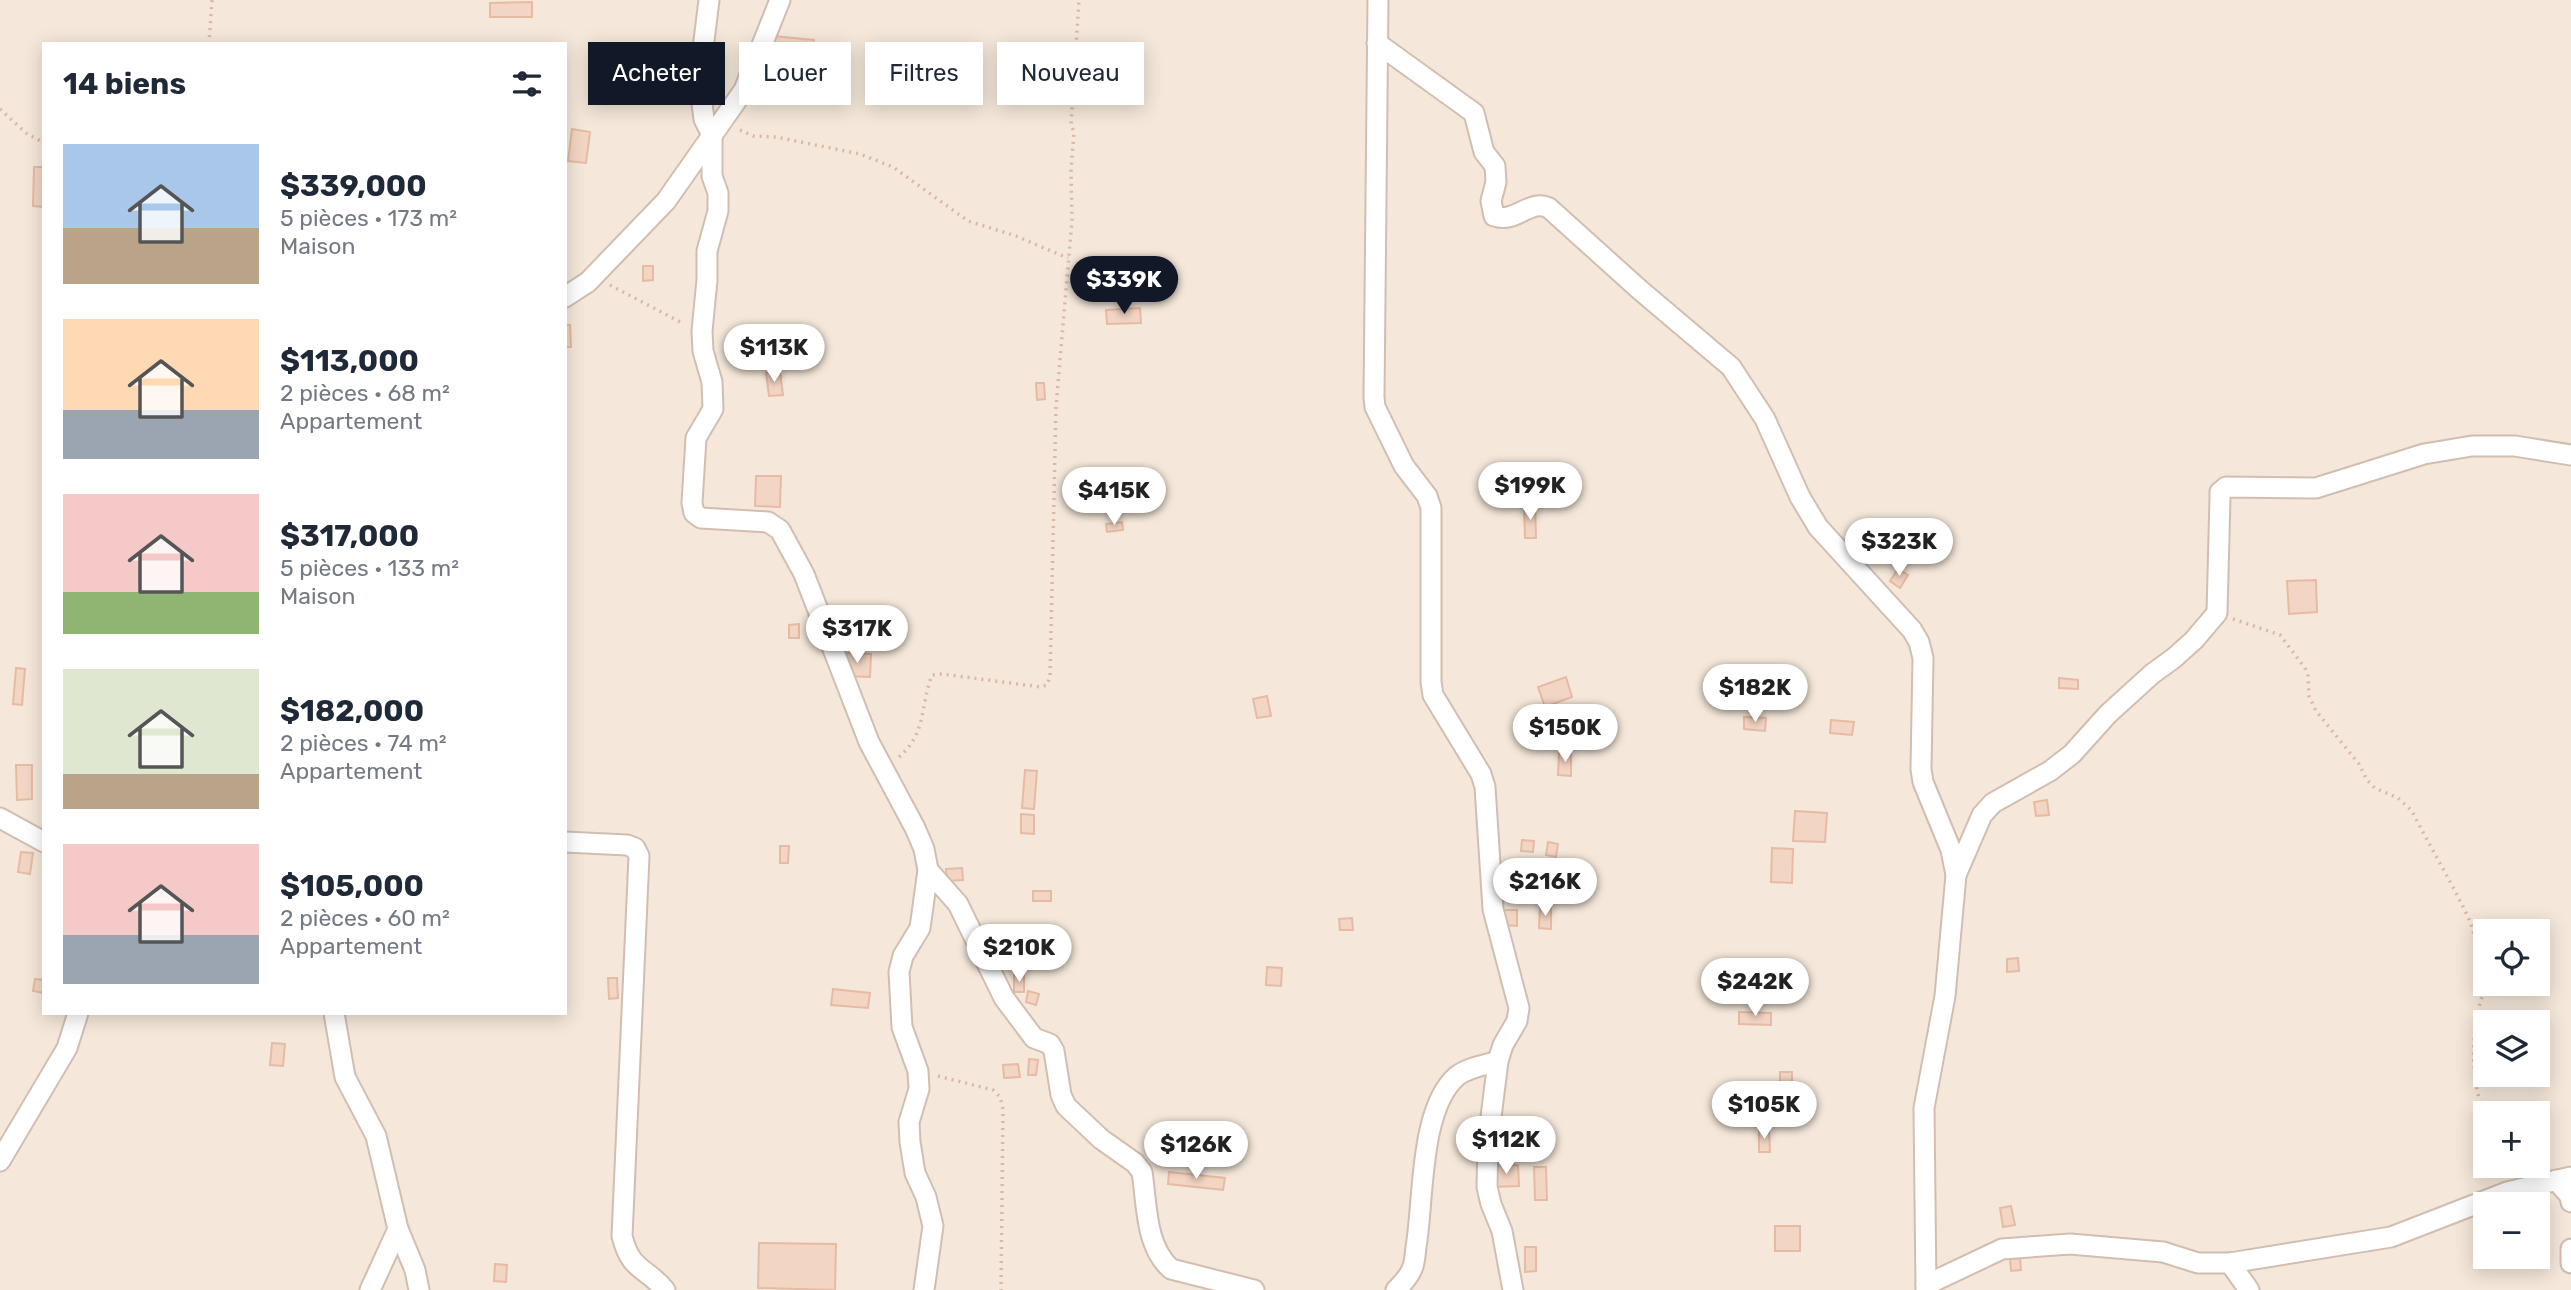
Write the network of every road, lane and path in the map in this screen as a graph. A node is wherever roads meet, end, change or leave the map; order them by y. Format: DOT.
graph roads {
  1 [pos="212,0"];
  2 [pos="709,0"];
  3 [pos="780,0"];
  4 [pos="1079,0"];
  5 [pos="1378,0"];
  6 [pos="209,42"];
  7 [pos="1377,43"];
  8 [pos="0,109"];
  9 [pos="728,115"];
  10 [pos="712,135"];
  11 [pos="42,142"];
  12 [pos="1068,258"];
  13 [pos="588,282"];
  14 [pos="567,296"];
  15 [pos="702,331"];
  16 [pos="2571,455"];
  17 [pos="2217,613"];
  18 [pos="884,770"];
  19 [pos="0,818"];
  20 [pos="42,841"];
  21 [pos="567,842"];
  22 [pos="928,870"];
  23 [pos="1956,875"];
  24 [pos="2473,929"];
  25 [pos="2482,996"];
  26 [pos="77,1015"];
  27 [pos="334,1015"];
  28 [pos="1498,1061"];
  29 [pos="918,1071"];
  30 [pos="2479,1101"];
  31 [pos="0,1161"];
  32 [pos="2564,1179"];
  33 [pos="2571,1202"];
  34 [pos="398,1229"];
  35 [pos="2571,1249"];
  36 [pos="2571,1263"];
  37 [pos="2230,1264"];
  38 [pos="1926,1288"];
  39 [pos="370,1290"];
  40 [pos="419,1290"];
  41 [pos="665,1290"];
  42 [pos="923,1290"];
  43 [pos="1001,1290"];
  44 [pos="1254,1290"];
  45 [pos="1396,1290"];
  46 [pos="1513,1290"];
  47 [pos="2249,1290"];
  1 -- 6 [label="path"];
  2 -- 10 [label="street"];
  3 -- 9 [label="street"];
  4 -- 12 [label="path"];
  5 -- 7 [label="street"];
  7 -- 23 [label="street"];
  7 -- 28 [label="street"];
  8 -- 11 [label="path"];
  9 -- 10 [label="street"];
  9 -- 12 [label="path"];
  10 -- 13 [label="street"];
  10 -- 15 [label="street"];
  12 -- 18 [label="path"];
  13 -- 14 [label="street"];
  13 -- 15 [label="path"];
  15 -- 18 [label="street"];
  16 -- 17 [label="street"];
  17 -- 23 [label="street"];
  17 -- 24 [label="path"];
  18 -- 22 [label="street"];
  19 -- 20 [label="street"];
  21 -- 41 [label="street"];
  22 -- 29 [label="street"];
  22 -- 44 [label="street"];
  23 -- 38 [label="street"];
  25 -- 30 [label="path"];
  26 -- 31 [label="street"];
  27 -- 34 [label="street"];
  28 -- 45 [label="street"];
  28 -- 46 [label="street"];
  29 -- 42 [label="street"];
  29 -- 43 [label="path"];
  32 -- 33 [label="street"];
  32 -- 37 [label="street"];
  34 -- 39 [label="street"];
  34 -- 40 [label="street"];
  35 -- 36 [label="street"];
  37 -- 38 [label="street"];
  37 -- 47 [label="street"];
}
